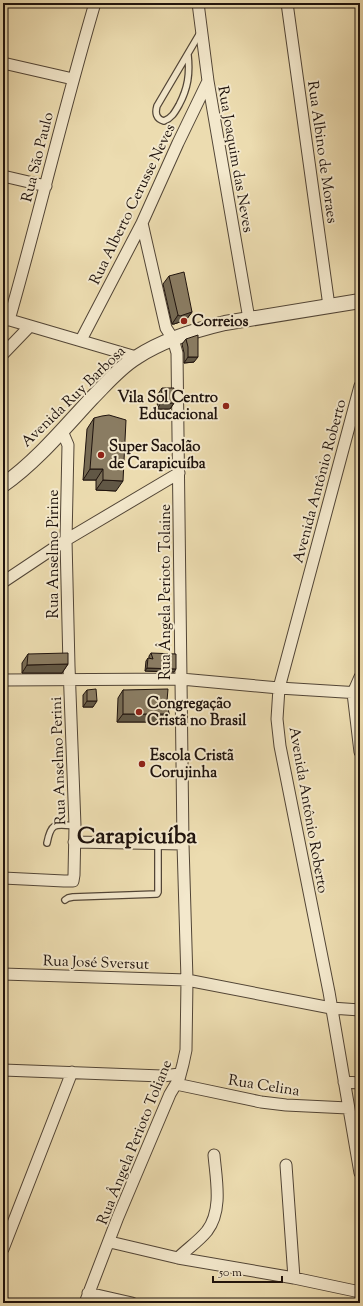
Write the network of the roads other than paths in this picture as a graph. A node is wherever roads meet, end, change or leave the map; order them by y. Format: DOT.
graph roads {
  1 [pos="95,3"];
  2 [pos="198,3"];
  3 [pos="287,3"];
  4 [pos="201,32"];
  5 [pos="188,55"];
  6 [pos="3,63"];
  7 [pos="73,78"];
  8 [pos="208,81"];
  9 [pos="3,176"];
  10 [pos="46,186"];
  11 [pos="142,223"];
  12 [pos="360,301"];
  13 [pos="329,306"];
  14 [pos="6,319"];
  15 [pos="249,319"];
  16 [pos="30,326"];
  17 [pos="173,339"];
  18 [pos="81,340"];
  19 [pos="3,354"];
  20 [pos="136,357"];
  21 [pos="360,386"];
  22 [pos="62,431"];
  23 [pos="179,472"];
  24 [pos="3,485"];
  25 [pos="66,540"];
  26 [pos="3,582"];
  27 [pos="360,677"];
  28 [pos="70,679"];
  29 [pos="3,680"];
  30 [pos="181,680"];
  31 [pos="279,688"];
  32 [pos="357,693"];
  33 [pos="360,752"];
  34 [pos="75,826"];
  35 [pos="74,842"];
  36 [pos="47,843"];
  37 [pos="158,844"];
  38 [pos="183,844"];
  39 [pos="3,878"];
  40 [pos="65,900"];
  41 [pos="3,974"];
  42 [pos="188,980"];
  43 [pos="331,1008"];
  44 [pos="360,1010"];
  45 [pos="3,1070"];
  46 [pos="72,1072"];
  47 [pos="178,1079"];
  48 [pos="344,1082"];
  49 [pos="360,1083"];
  50 [pos="348,1108"];
  51 [pos="214,1155"];
  52 [pos="286,1165"];
  53 [pos="360,1173"];
  54 [pos="110,1242"];
  55 [pos="3,1249"];
  56 [pos="178,1258"];
  57 [pos="294,1278"];
  58 [pos="360,1292"];
  59 [pos="87,1298"];
  60 [pos="132,1303"];
  1 -- 7 [label="street, Rua São Paulo"];
  2 -- 4 [label="street, Rua Joaquim das Neves"];
  3 -- 13 [label="street, Rua Albino de Moraes"];
  4 -- 5 [label="lane"];
  4 -- 8 [label="street, Rua Joaquim das Neves"];
  5 -- 5 [label="lane"];
  6 -- 7 [label="street"];
  7 -- 10 [label="street, Rua São Paulo"];
  8 -- 11 [label="street, Rua Alberto Cerusse Neves"];
  8 -- 15 [label="street, Rua Joaquim das Neves"];
  9 -- 10 [label="street"];
  10 -- 14 [label="street, Rua São Paulo"];
  11 -- 17 [label="street, Rua Ângela Perioto Tolaine"];
  11 -- 18 [label="street, Rua Alberto Cerusse Neves"];
  12 -- 13 [label="street, Avenida Ruy Barbosa"];
  13 -- 15 [label="street, Avenida Ruy Barbosa"];
  14 -- 16 [label="street"];
  15 -- 17 [label="street, Avenida Ruy Barbosa"];
  16 -- 18 [label="street"];
  16 -- 19 [label="street"];
  17 -- 20 [label="street, Avenida Ruy Barbosa"];
  17 -- 23 [label="street, Rua Ângela Perioto Tolaine"];
  18 -- 20 [label="street"];
  20 -- 22 [label="street, Avenida Ruy Barbosa"];
  21 -- 31 [label="street, Avenida Antônio Roberto"];
  22 -- 24 [label="street, Avenida Ruy Barbosa"];
  22 -- 25 [label="street, Rua Anselmo Pirine"];
  23 -- 25 [label="street"];
  23 -- 30 [label="street, Rua Ângela Perioto Tolaine"];
  25 -- 26 [label="street"];
  25 -- 28 [label="street, Rua Anselmo Pirine"];
  27 -- 32 [label="street"];
  28 -- 29 [label="street"];
  28 -- 30 [label="street"];
  28 -- 34 [label="street, Rua Anselmo Perini"];
  30 -- 31 [label="street"];
  30 -- 38 [label="street, Rua Ângela Perioto Tolaine"];
  31 -- 32 [label="street"];
  31 -- 43 [label="street, Avenida Antônio Roberto"];
  32 -- 33 [label="street"];
  34 -- 35 [label="street, Rua Anselmo Perini"];
  34 -- 36 [label="lane"];
  35 -- 37 [label="street"];
  35 -- 39 [label="street, Rua Anselmo Perini"];
  37 -- 38 [label="street"];
  37 -- 40 [label="lane"];
  38 -- 42 [label="street, Rua Ângela Perioto Toliane"];
  41 -- 42 [label="street, Rua José Sversut"];
  42 -- 43 [label="street, Rua José Sversut"];
  42 -- 47 [label="street, Rua Ângela Perioto Toliane"];
  43 -- 44 [label="street, Rua José Sversut"];
  43 -- 48 [label="street, Avenida Antônio Roberto"];
  45 -- 46 [label="street, Rua Celina"];
  46 -- 47 [label="street, Rua Celina"];
  46 -- 55 [label="street"];
  47 -- 50 [label="street, Rua Celina"];
  47 -- 54 [label="street, Rua Ângela Perioto Toliane"];
  48 -- 49 [label="street"];
  48 -- 50 [label="street, Avenida Antônio Roberto"];
  50 -- 53 [label="street, Avenida Antônio Roberto"];
  51 -- 56 [label="street"];
  52 -- 57 [label="street"];
  54 -- 56 [label="street"];
  54 -- 59 [label="street, Rua Ângela Perioto Toliane"];
  56 -- 57 [label="street"];
  57 -- 58 [label="street"];
  59 -- 60 [label="street"];
}
